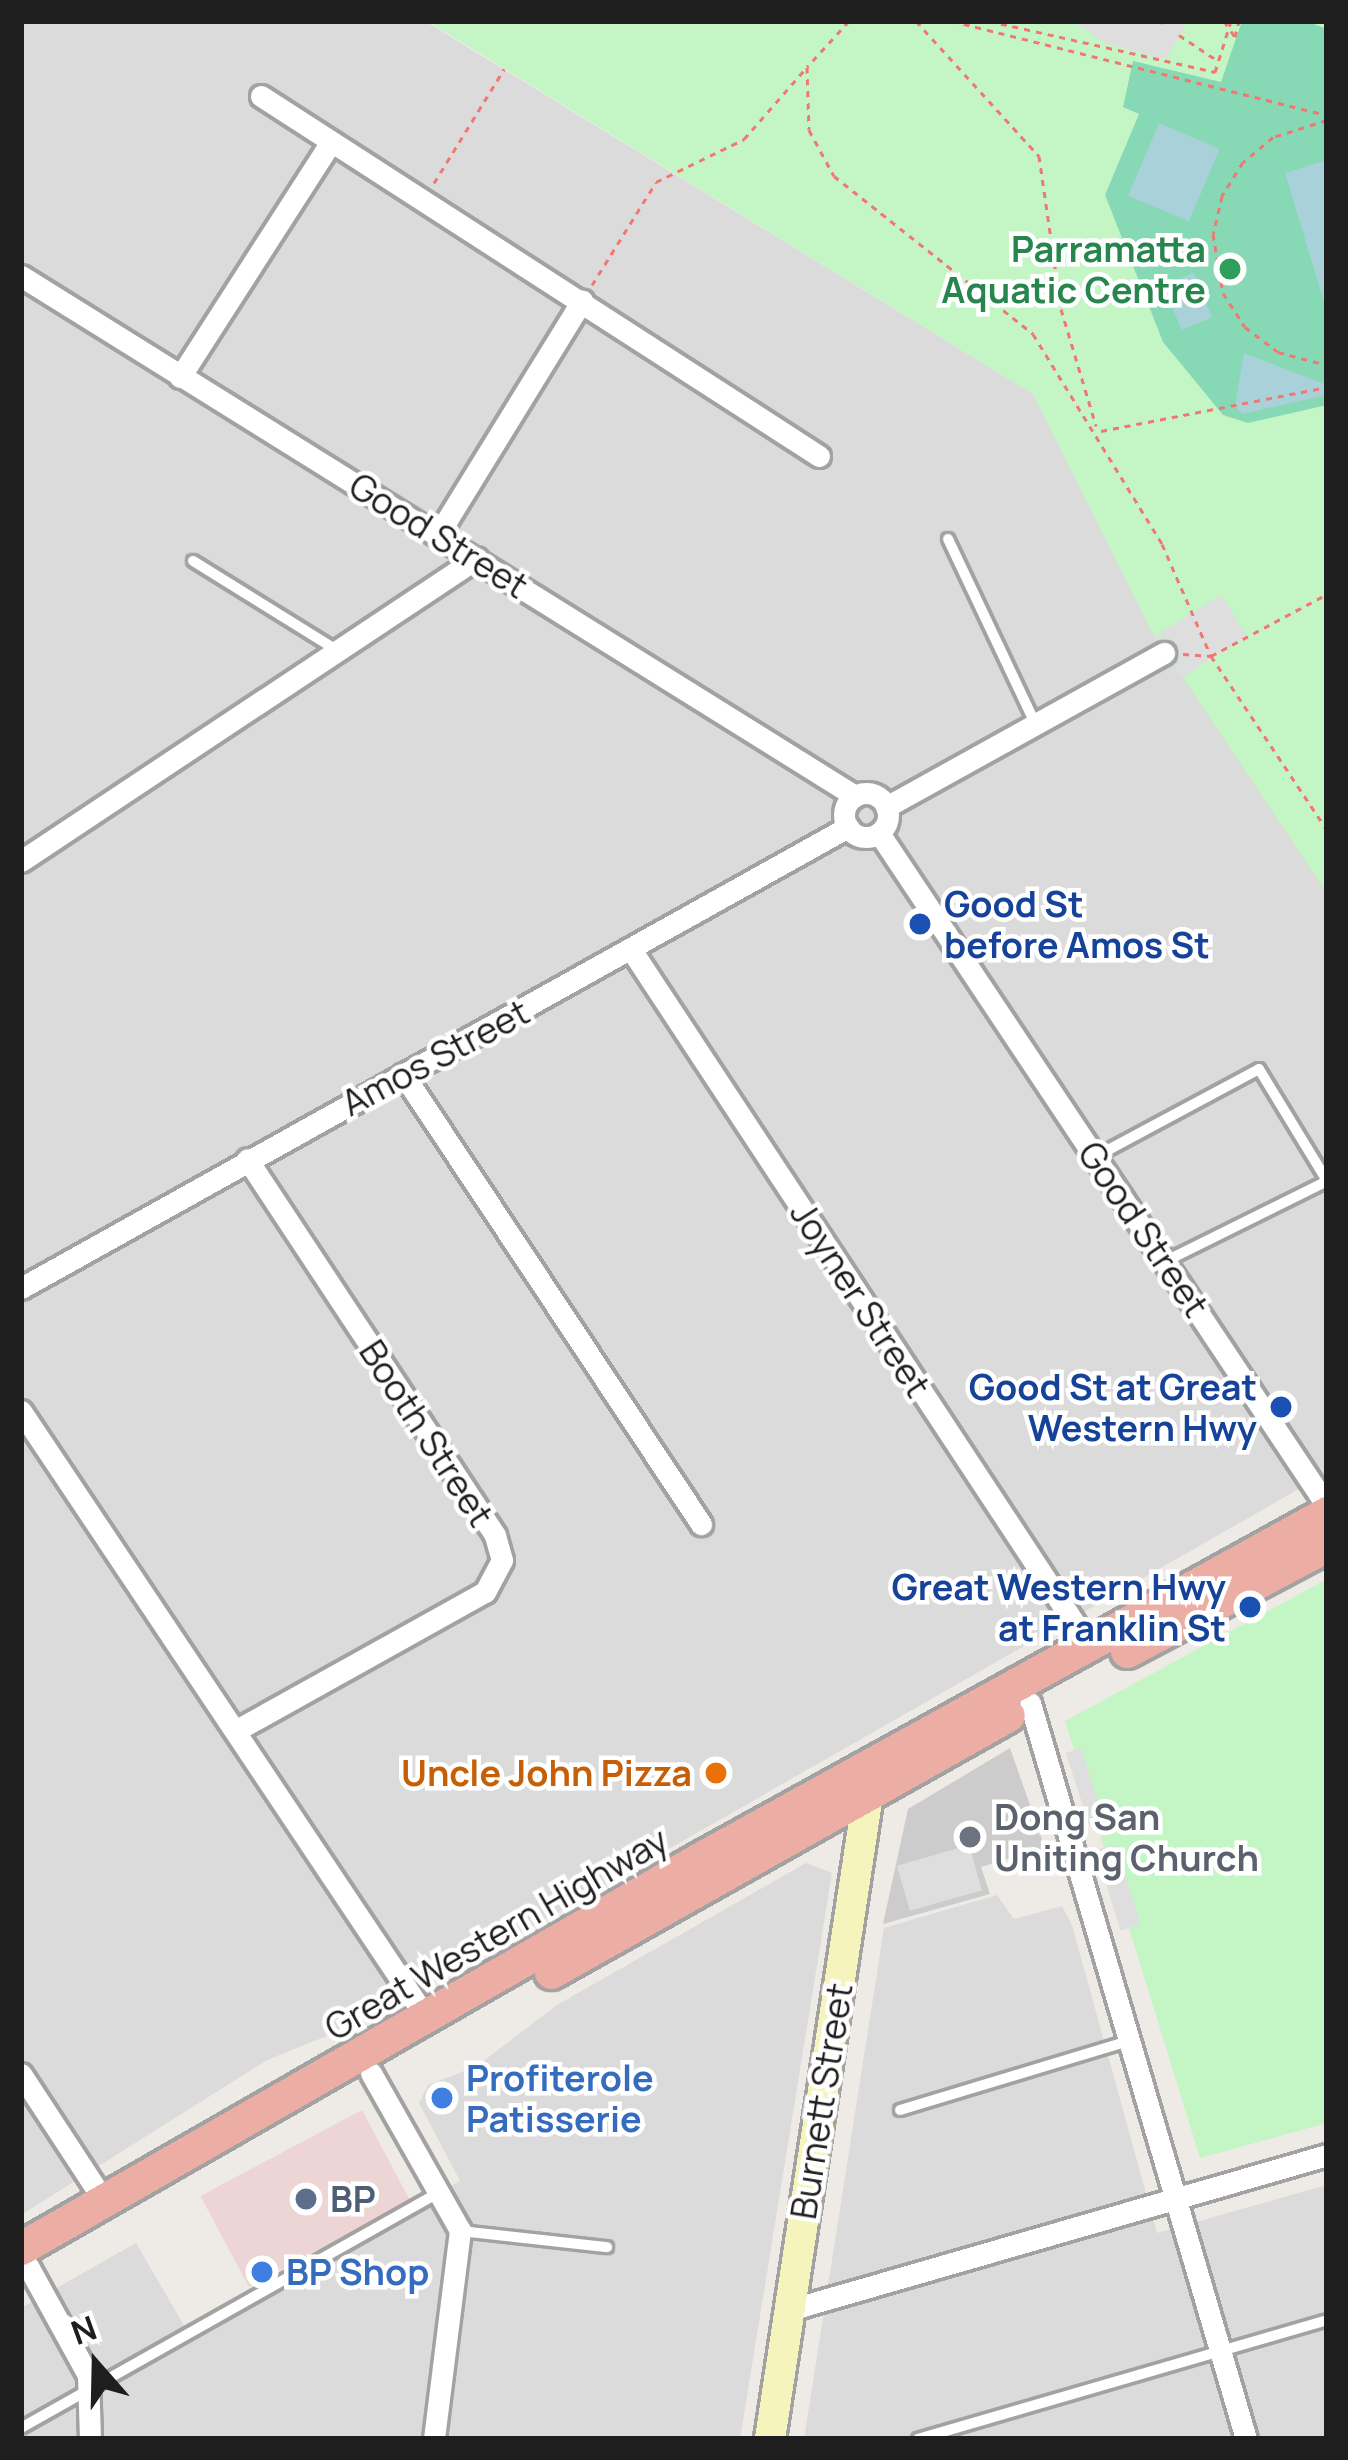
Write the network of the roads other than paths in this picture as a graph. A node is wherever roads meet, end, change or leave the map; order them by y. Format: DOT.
graph roads {
  1 [pos="261,96"];
  2 [pos="331,142"];
  3 [pos="21,276"];
  4 [pos="582,302"];
  5 [pos="180,377"];
  6 [pos="819,456"];
  7 [pos="439,533"];
  8 [pos="948,539"];
  9 [pos="477,558"];
  10 [pos="193,561"];
  11 [pos="338,651"];
  12 [pos="1164,652"];
  13 [pos="1034,721"];
  14 [pos="855,796"];
  15 [pos="886,807"];
  16 [pos="848,827"];
  17 [pos="879,833"];
  18 [pos="21,861"];
  19 [pos="632,951"];
  20 [pos="403,1074"];
  21 [pos="1095,1157"];
  22 [pos="247,1159"];
  23 [pos="1327,1181"];
  24 [pos="1166,1261"];
  25 [pos="21,1288"];
  26 [pos="21,1411"];
  27 [pos="1327,1509"];
  28 [pos="701,1525"];
  29 [pos="1327,1545"];
  30 [pos="1090,1647"];
  31 [pos="1030,1703"];
  32 [pos="235,1731"];
  33 [pos="871,1778"];
  34 [pos="428,2019"];
  35 [pos="1129,2042"];
  36 [pos="371,2073"];
  37 [pos="21,2074"];
  38 [pos="900,2110"];
  39 [pos="1327,2155"];
  40 [pos="438,2193"];
  41 [pos="1177,2199"];
  42 [pos="104,2201"];
  43 [pos="460,2230"];
  44 [pos="607,2247"];
  45 [pos="23,2262"];
  46 [pos="789,2310"];
  47 [pos="1327,2320"];
  48 [pos="1220,2351"];
  49 [pos="92,2389"];
  50 [pos="21,2428"];
  51 [pos="91,2439"];
  52 [pos="434,2439"];
  53 [pos="770,2439"];
  54 [pos="918,2439"];
  55 [pos="1246,2439"];
  1 -- 2 [label="street"];
  2 -- 4 [label="street"];
  2 -- 5 [label="street"];
  3 -- 5 [label="street, Good Street"];
  4 -- 6 [label="street"];
  4 -- 7 [label="street"];
  5 -- 7 [label="street, Good Street"];
  7 -- 9 [label="street, Good Street"];
  8 -- 13 [label="lane"];
  9 -- 11 [label="street"];
  9 -- 14 [label="street, Good Street"];
  10 -- 11 [label="lane"];
  11 -- 18 [label="street"];
  12 -- 13 [label="street"];
  13 -- 15 [label="street"];
  14 -- 15 [label="street"];
  14 -- 16 [label="street"];
  15 -- 17 [label="street"];
  16 -- 17 [label="street"];
  16 -- 19 [label="street, Amos Street"];
  17 -- 21 [label="street, Good Street"];
  19 -- 20 [label="street, Amos Street"];
  19 -- 30 [label="street, Joyner Street"];
  20 -- 22 [label="street, Amos Street"];
  20 -- 28 [label="street"];
  21 -- 23 [label="lane"];
  21 -- 24 [label="street, Good Street"];
  22 -- 25 [label="street, Amos Street"];
  22 -- 32 [label="street, Booth Street"];
  23 -- 24 [label="lane"];
  24 -- 27 [label="street, Good Street"];
  26 -- 32 [label="street"];
  27 -- 30 [label="highway, Great Western Highway"];
  29 -- 31 [label="highway, Great Western Highway"];
  30 -- 33 [label="highway, Great Western Highway"];
  31 -- 33 [label="highway, Great Western Highway"];
  31 -- 35 [label="street"];
  32 -- 34 [label="street"];
  33 -- 34 [label="highway, Great Western Highway"];
  33 -- 36 [label="highway, Great Western Highway"];
  33 -- 46 [label="main road, Burnett Street"];
  34 -- 42 [label="highway, Great Western Highway"];
  35 -- 38 [label="lane"];
  35 -- 41 [label="street"];
  36 -- 40 [label="street"];
  36 -- 45 [label="highway, Great Western Highway"];
  37 -- 42 [label="street"];
  39 -- 41 [label="street"];
  40 -- 43 [label="street"];
  40 -- 49 [label="lane"];
  41 -- 46 [label="street"];
  41 -- 48 [label="street"];
  42 -- 45 [label="highway, Great Western Highway"];
  43 -- 44 [label="lane"];
  43 -- 52 [label="street"];
  45 -- 49 [label="street"];
  46 -- 53 [label="main road, Burnett Street"];
  47 -- 48 [label="lane"];
  48 -- 54 [label="lane"];
  48 -- 55 [label="street"];
  49 -- 50 [label="lane"];
  49 -- 51 [label="street"];
}
